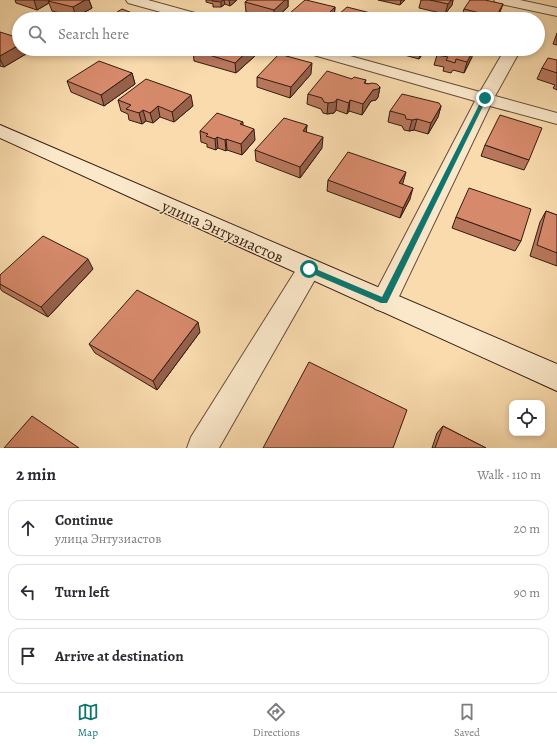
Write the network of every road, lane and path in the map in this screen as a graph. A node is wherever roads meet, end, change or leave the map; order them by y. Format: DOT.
graph roads {
  1 [pos="133,0"];
  2 [pos="501,0"];
  3 [pos="535,9"];
  4 [pos="176,12"];
  5 [pos="557,12"];
  6 [pos="333,56"];
  7 [pos="509,56"];
  8 [pos="485,98"];
  9 [pos="557,119"];
  10 [pos="0,131"];
  11 [pos="309,269"];
  12 [pos="384,301"];
  13 [pos="557,378"];
  14 [pos="202,448"];
  1 -- 4 [label="street"];
  2 -- 3 [label="street"];
  3 -- 5 [label="street"];
  6 -- 8 [label="street"];
  7 -- 8 [label="street"];
  8 -- 9 [label="street"];
  8 -- 12 [label="street"];
  10 -- 11 [label="street, улица Энтузиастов"];
  11 -- 12 [label="street, улица Энтузиастов"];
  11 -- 14 [label="street"];
  12 -- 13 [label="street, улица Энтузиастов"];
}
